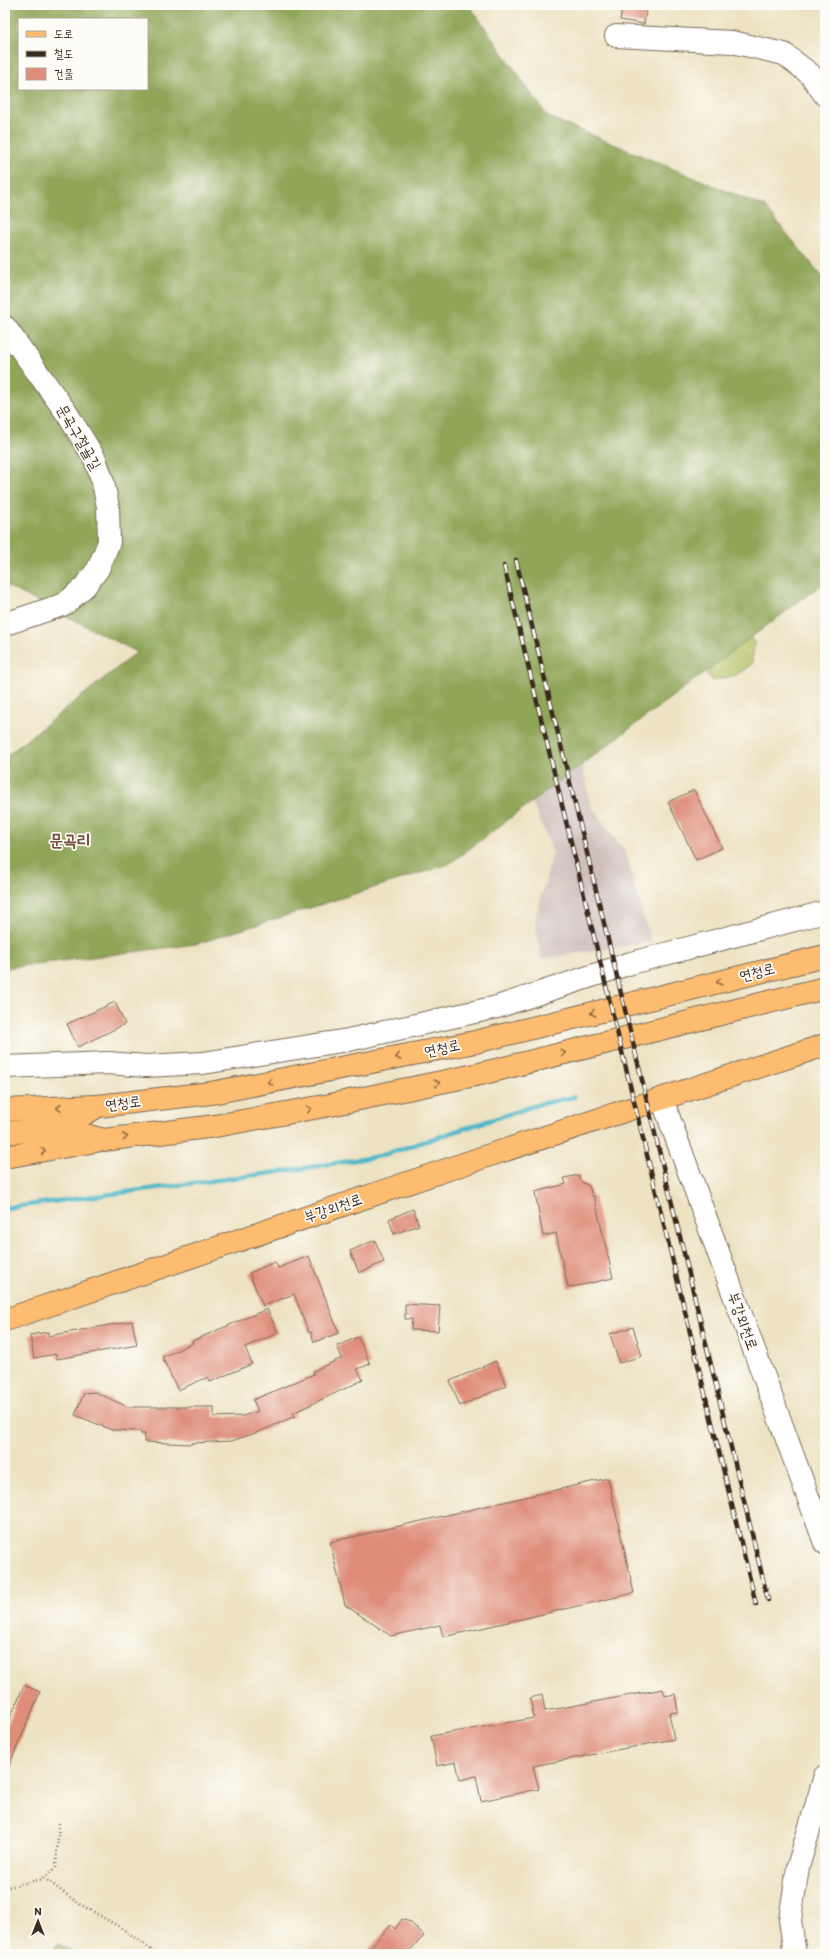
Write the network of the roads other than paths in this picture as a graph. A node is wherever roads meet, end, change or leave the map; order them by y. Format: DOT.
graph roads {
  1 [pos="616,36"];
  2 [pos="825,95"];
  3 [pos="5,327"];
  4 [pos="5,624"];
  5 [pos="825,912"];
  6 [pos="825,956"];
  7 [pos="825,988"];
  8 [pos="825,1045"];
  9 [pos="5,1067"];
  10 [pos="662,1099"];
  11 [pos="98,1106"];
  12 [pos="5,1110"];
  13 [pos="60,1128"];
  14 [pos="5,1133"];
  15 [pos="104,1140"];
  16 [pos="5,1157"];
  17 [pos="5,1320"];
  18 [pos="825,1543"];
  19 [pos="825,1776"];
  20 [pos="795,1954"];
  1 -- 2 [label="street"];
  3 -- 4 [label="street, 문곡구절골길"];
  5 -- 9 [label="street"];
  6 -- 11 [label="main road, 연청로, one-way"];
  15 -- 7 [label="main road, 연청로, one-way"];
  8 -- 10 [label="main road, 부강외천로"];
  10 -- 17 [label="main road, 부강외천로"];
  10 -- 18 [label="street, 부강외천로"];
  11 -- 12 [label="main road, one-way"];
  11 -- 13 [label="main road, 연청로"];
  13 -- 14 [label="main road, 연청로"];
  13 -- 15 [label="main road, 연청로"];
  16 -- 15 [label="main road, one-way"];
  19 -- 20 [label="street"];
}
